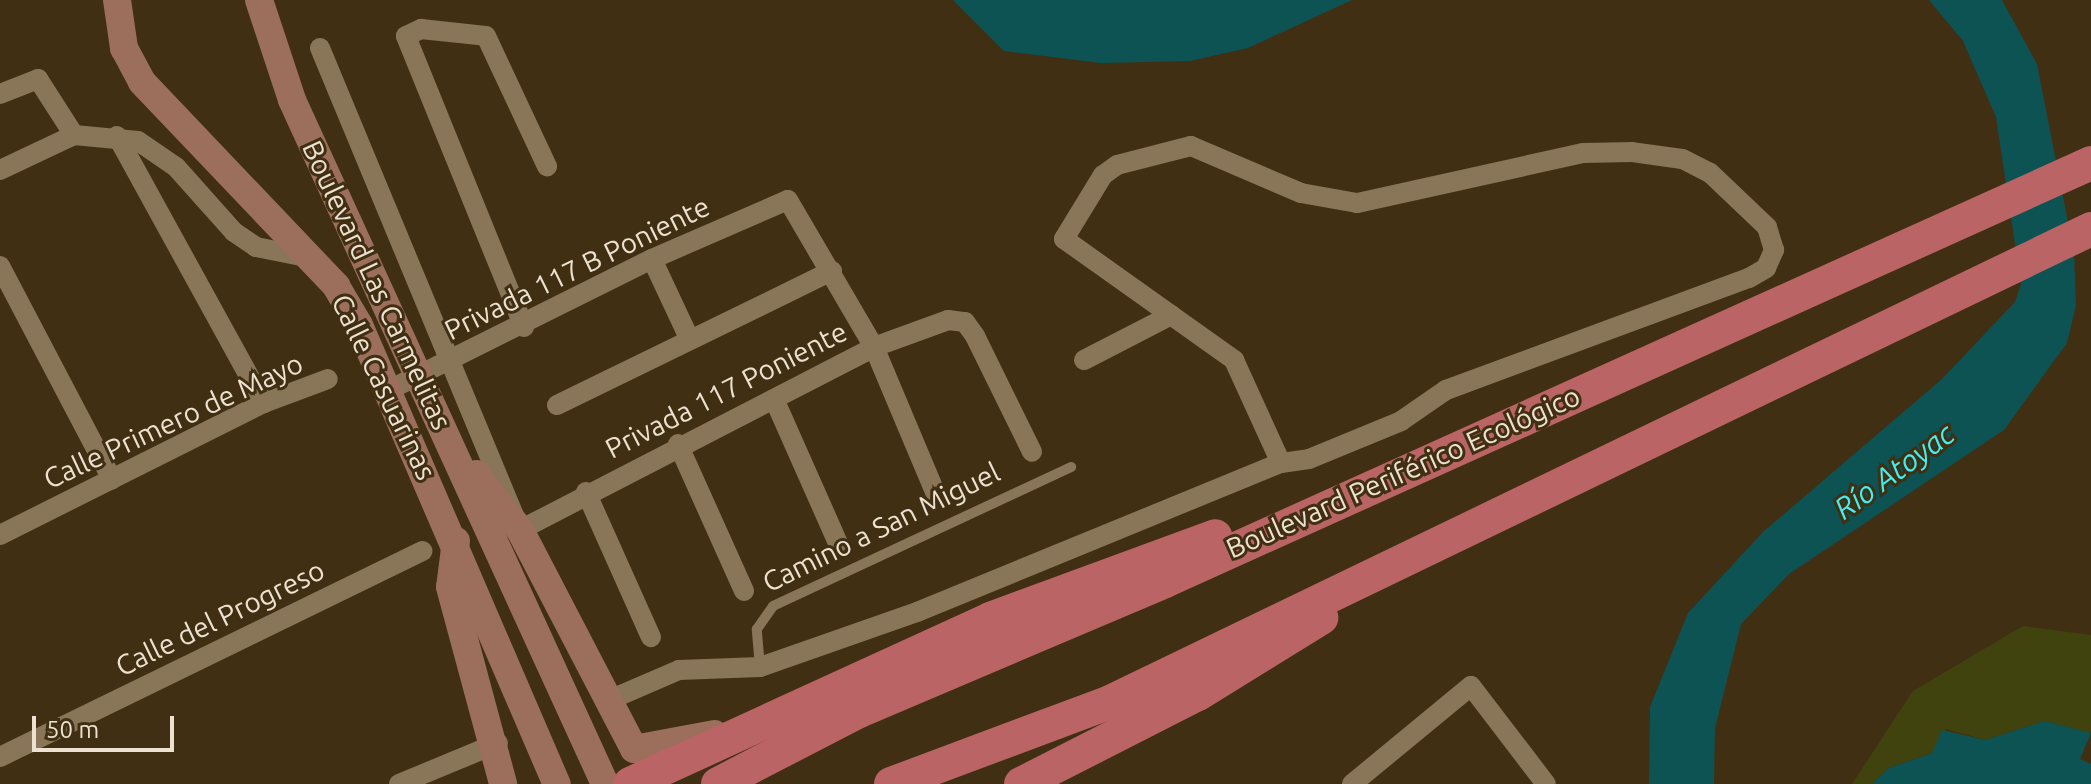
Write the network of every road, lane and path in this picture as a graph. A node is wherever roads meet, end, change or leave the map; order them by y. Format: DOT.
graph roads {
  1 [pos="117,0"];
  2 [pos="259,0"];
  3 [pos="320,48"];
  4 [pos="0,94"];
  5 [pos="74,135"];
  6 [pos="117,136"];
  7 [pos="2088,164"];
  8 [pos="547,166"];
  9 [pos="0,170"];
  10 [pos="2091,229"];
  11 [pos="301,256"];
  12 [pos="652,259"];
  13 [pos="0,266"];
  14 [pos="832,271"];
  15 [pos="1171,315"];
  16 [pos="524,327"];
  17 [pos="688,336"];
  18 [pos="874,347"];
  19 [pos="1084,360"];
  20 [pos="451,362"];
  21 [pos="419,376"];
  22 [pos="328,379"];
  23 [pos="391,389"];
  24 [pos="775,401"];
  25 [pos="264,403"];
  26 [pos="557,405"];
  27 [pos="449,440"];
  28 [pos="678,444"];
  29 [pos="1032,452"];
  30 [pos="1281,463"];
  31 [pos="1071,467"];
  32 [pos="112,479"];
  33 [pos="1362,487"];
  34 [pos="586,492"];
  35 [pos="935,492"];
  36 [pos="520,530"];
  37 [pos="0,535"];
  38 [pos="456,541"];
  39 [pos="838,543"];
  40 [pos="422,551"];
  41 [pos="1405,555"];
  42 [pos="744,591"];
  43 [pos="651,637"];
  44 [pos="760,667"];
  45 [pos="607,701"];
  46 [pos="785,715"];
  47 [pos="498,743"];
  48 [pos="0,757"];
  49 [pos="399,784"];
  50 [pos="503,784"];
  51 [pos="557,784"];
  52 [pos="605,784"];
  53 [pos="630,784"];
  54 [pos="718,784"];
  55 [pos="891,784"];
  56 [pos="1021,784"];
  57 [pos="1352,784"];
  58 [pos="1546,784"];
  1 -- 11 [label="main road, Calle Casuarinas"];
  2 -- 21 [label="main road, Boulevard Las Carmelitas"];
  3 -- 20 [label="street"];
  4 -- 5 [label="street"];
  5 -- 6 [label="street"];
  5 -- 9 [label="street"];
  6 -- 11 [label="street"];
  6 -- 25 [label="street"];
  7 -- 33 [label="highway, Boulevard Periférico Ecológico"];
  8 -- 16 [label="street"];
  10 -- 41 [label="highway"];
  11 -- 23 [label="main road, Calle Casuarinas"];
  12 -- 14 [label="street, Privada 117 B Poniente"];
  12 -- 16 [label="street, Privada 117 B Poniente"];
  12 -- 17 [label="street"];
  13 -- 32 [label="street"];
  14 -- 17 [label="street"];
  14 -- 18 [label="street"];
  15 -- 19 [label="street"];
  15 -- 30 [label="street"];
  15 -- 30 [label="street"];
  16 -- 20 [label="street, Privada 117 B Poniente"];
  17 -- 26 [label="street"];
  18 -- 24 [label="street, Privada 117 Poniente"];
  18 -- 29 [label="street, Privada 117 Poniente"];
  18 -- 35 [label="street"];
  20 -- 21 [label="street, Privada 117 B Poniente"];
  20 -- 36 [label="street"];
  21 -- 23 [label="street, Privada 117 B Poniente"];
  21 -- 27 [label="main road, Boulevard Las Carmelitas"];
  22 -- 25 [label="street, Calle Primero de Mayo"];
  23 -- 38 [label="main road, Calle Casuarinas"];
  24 -- 28 [label="street, Privada 117 Poniente"];
  24 -- 39 [label="street"];
  25 -- 32 [label="street, Calle Primero de Mayo"];
  27 -- 36 [label="main road"];
  27 -- 52 [label="main road, Boulevard Las Carmelitas"];
  28 -- 34 [label="street, Privada 117 Poniente"];
  28 -- 42 [label="street"];
  30 -- 44 [label="street"];
  31 -- 44 [label="lane, Camino a San Miguel"];
  32 -- 37 [label="street, Calle Primero de Mayo"];
  33 -- 46 [label="highway"];
  33 -- 54 [label="highway, Boulevard Periférico Ecológico"];
  34 -- 36 [label="street, Privada 117 Poniente"];
  34 -- 43 [label="street"];
  36 -- 45 [label="main road"];
  38 -- 47 [label="main road"];
  38 -- 51 [label="main road, Calle Casuarinas"];
  40 -- 48 [label="street, Calle del Progreso"];
  41 -- 55 [label="highway"];
  41 -- 56 [label="highway"];
  44 -- 45 [label="street"];
  45 -- 46 [label="main road"];
  46 -- 53 [label="highway"];
  47 -- 49 [label="street"];
  47 -- 50 [label="main road"];
  57 -- 58 [label="street"];
}
